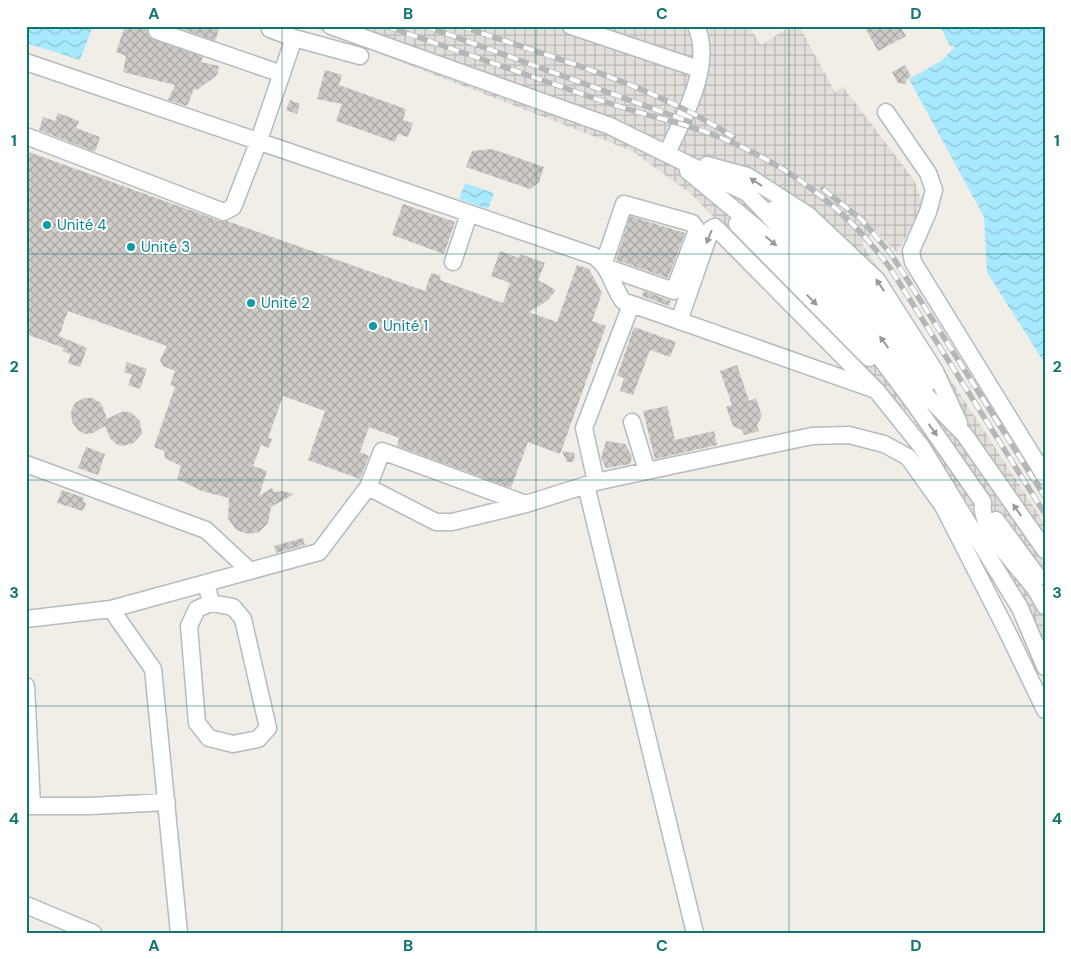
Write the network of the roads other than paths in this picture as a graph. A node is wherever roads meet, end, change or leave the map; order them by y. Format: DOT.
graph roads {
  1 [pos="331,26"];
  2 [pos="571,26"];
  3 [pos="696,26"];
  4 [pos="270,29"];
  5 [pos="157,31"];
  6 [pos="294,38"];
  7 [pos="360,56"];
  8 [pos="26,62"];
  9 [pos="699,70"];
  10 [pos="282,74"];
  11 [pos="886,112"];
  12 [pos="26,136"];
  13 [pos="258,143"];
  14 [pos="667,154"];
  15 [pos="469,214"];
  16 [pos="453,262"];
  17 [pos="606,266"];
  18 [pos="631,305"];
  19 [pos="679,321"];
  20 [pos="876,390"];
  21 [pos="632,422"];
  22 [pos="964,434"];
  23 [pos="26,464"];
  24 [pos="647,471"];
  25 [pos="1045,476"];
  26 [pos="591,484"];
  27 [pos="368,487"];
  28 [pos="983,502"];
  29 [pos="526,504"];
  30 [pos="1045,550"];
  31 [pos="1045,567"];
  32 [pos="250,571"];
  33 [pos="206,583"];
  34 [pos="1045,590"];
  35 [pos="211,603"];
  36 [pos="1045,606"];
  37 [pos="112,609"];
  38 [pos="26,619"];
  39 [pos="1045,667"];
  40 [pos="26,686"];
  41 [pos="1045,710"];
  42 [pos="167,802"];
  43 [pos="29,806"];
  44 [pos="26,905"];
  45 [pos="93,933"];
  46 [pos="179,933"];
  47 [pos="695,933"];
  1 -- 14 [label="street"];
  2 -- 9 [label="street"];
  3 -- 9 [label="street"];
  4 -- 6 [label="street"];
  5 -- 10 [label="street"];
  6 -- 7 [label="street"];
  6 -- 10 [label="street"];
  8 -- 13 [label="street"];
  9 -- 14 [label="street"];
  10 -- 13 [label="street"];
  11 -- 25 [label="street"];
  12 -- 13 [label="street"];
  13 -- 15 [label="street"];
  22 -- 14 [label="street, one-way"];
  22 -- 14 [label="street, one-way"];
  14 -- 28 [label="street, one-way"];
  15 -- 16 [label="street"];
  15 -- 17 [label="street"];
  17 -- 17 [label="street"];
  17 -- 18 [label="street"];
  18 -- 19 [label="street"];
  18 -- 26 [label="street"];
  19 -- 20 [label="street"];
  20 -- 19 [label="street, one-way"];
  20 -- 39 [label="street"];
  21 -- 24 [label="street"];
  30 -- 22 [label="street, one-way"];
  23 -- 32 [label="street"];
  24 -- 26 [label="street"];
  24 -- 41 [label="street"];
  26 -- 29 [label="street"];
  26 -- 47 [label="street"];
  27 -- 29 [label="street"];
  27 -- 29 [label="street"];
  27 -- 32 [label="street"];
  28 -- 31 [label="street"];
  28 -- 34 [label="street"];
  28 -- 36 [label="street"];
  32 -- 33 [label="street"];
  33 -- 35 [label="street"];
  33 -- 37 [label="street"];
  35 -- 35 [label="street"];
  37 -- 38 [label="street"];
  37 -- 42 [label="street"];
  40 -- 43 [label="street"];
  42 -- 43 [label="street"];
  42 -- 46 [label="street"];
  44 -- 45 [label="street"];
}
